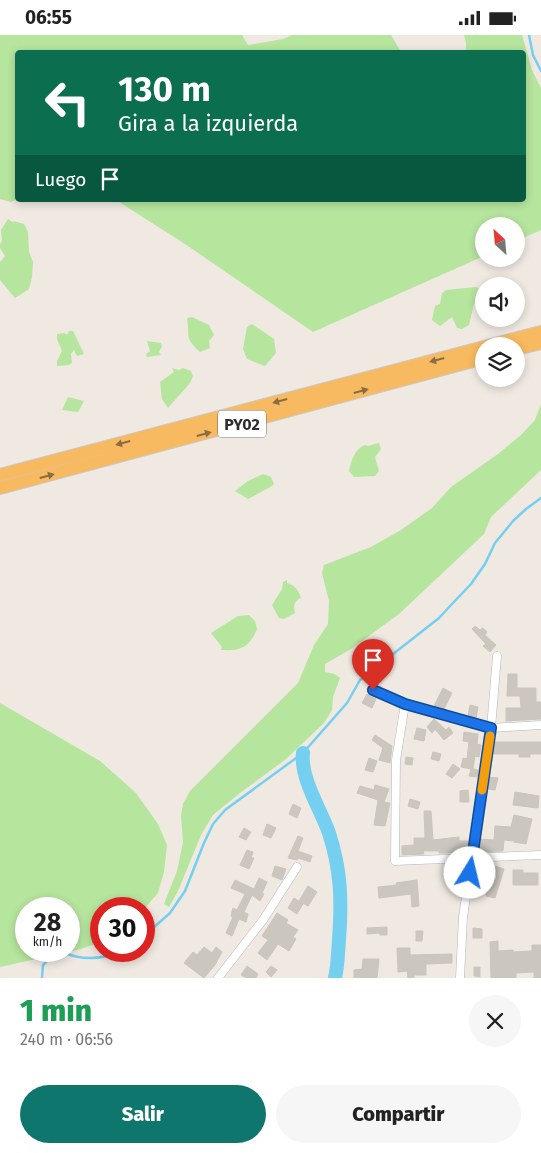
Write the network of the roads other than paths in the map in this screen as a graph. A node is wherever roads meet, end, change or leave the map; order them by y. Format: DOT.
graph roads {
  1 [pos="541,332"];
  2 [pos="522,337"];
  3 [pos="541,343"];
  4 [pos="525,347"];
  5 [pos="475,350"];
  6 [pos="475,360"];
  7 [pos="0,475"];
  8 [pos="0,488"];
  9 [pos="497,656"];
  10 [pos="373,690"];
  11 [pos="405,704"];
  12 [pos="541,725"];
  13 [pos="491,728"];
  14 [pos="541,855"];
  15 [pos="473,859"];
  16 [pos="297,867"];
  17 [pos="218,978"];
  18 [pos="460,978"];
  1 -- 2 [label="highway, PY02"];
  3 -- 4 [label="highway"];
  5 -- 7 [label="highway, PY02, one-way"];
  8 -- 6 [label="highway, PY02, one-way"];
  9 -- 13 [label="street"];
  10 -- 11 [label="street"];
  11 -- 13 [label="street"];
  11 -- 15 [label="street"];
  12 -- 13 [label="street"];
  13 -- 15 [label="street"];
  14 -- 15 [label="street"];
  15 -- 18 [label="street"];
  16 -- 17 [label="street"];
}
